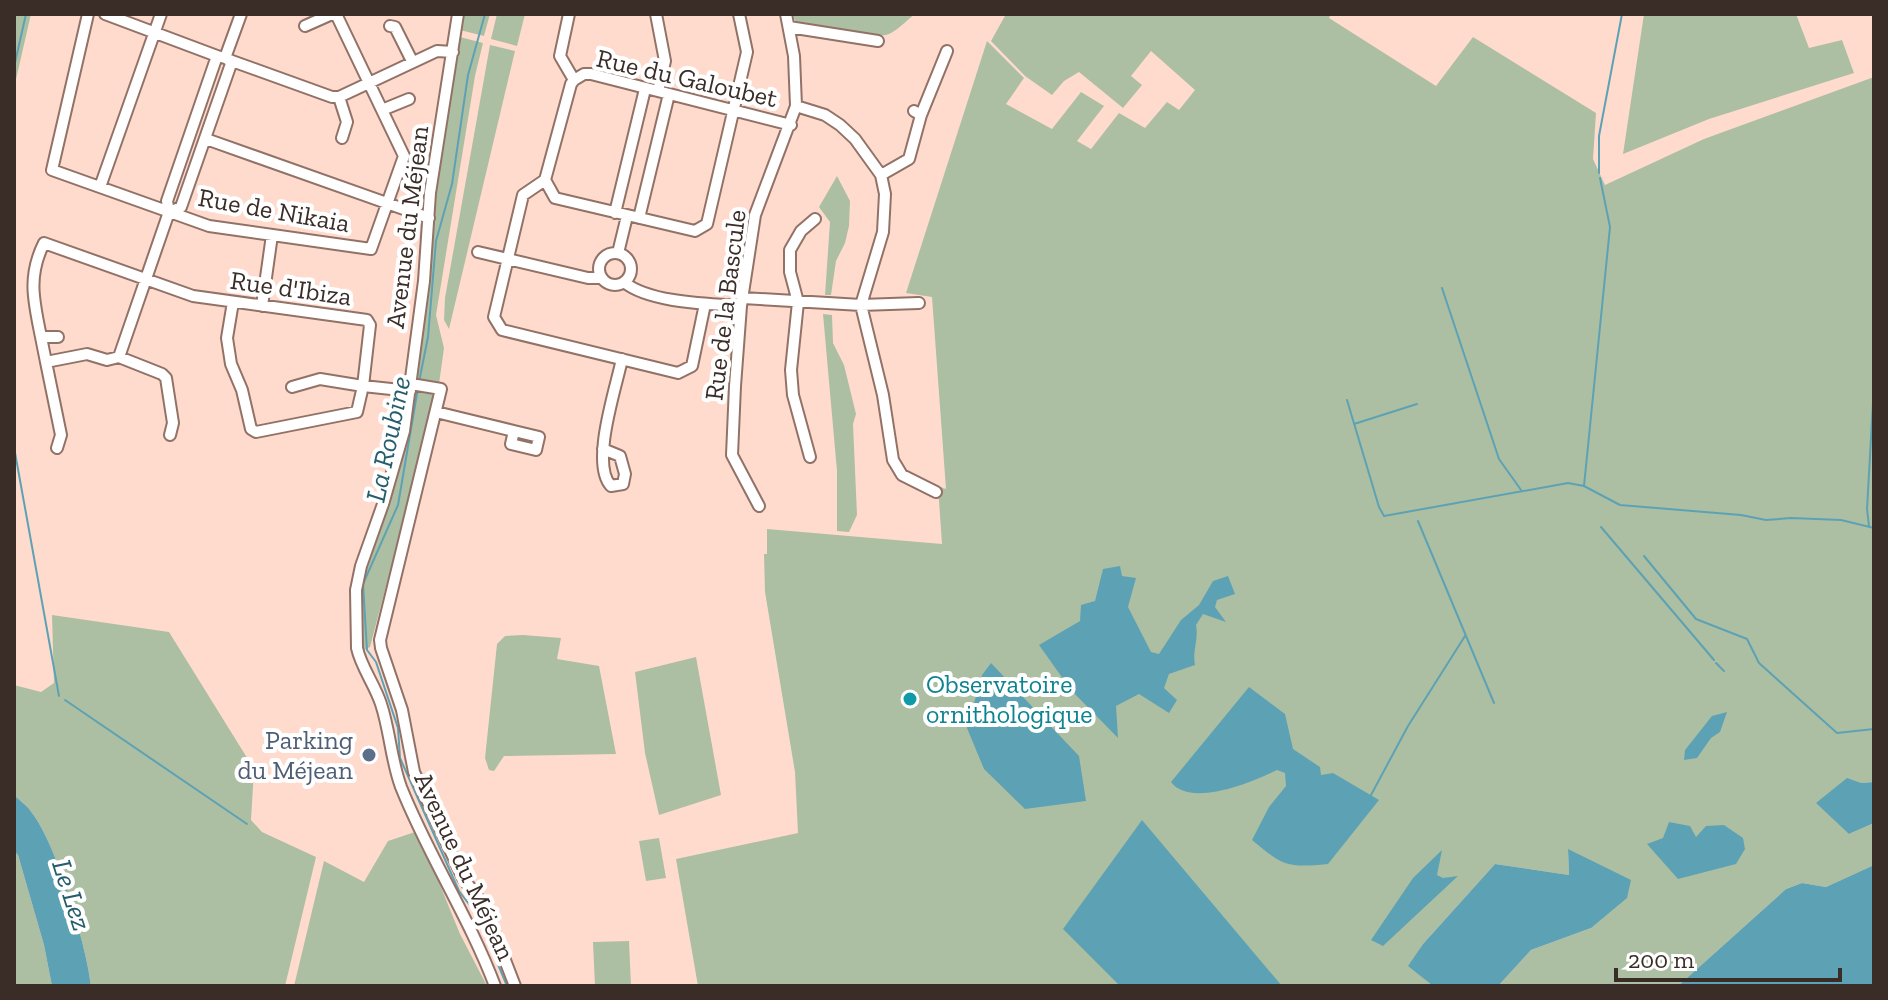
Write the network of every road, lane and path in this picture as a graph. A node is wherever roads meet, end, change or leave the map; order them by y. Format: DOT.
graph roads {
  1 [pos="88,14"];
  2 [pos="105,14"];
  3 [pos="161,14"];
  4 [pos="241,14"];
  5 [pos="334,14"];
  6 [pos="458,14"];
  7 [pos="569,14"];
  8 [pos="656,14"];
  9 [pos="739,14"];
  10 [pos="786,14"];
  11 [pos="305,26"];
  12 [pos="390,26"];
  13 [pos="789,27"];
  14 [pos="154,32"];
  15 [pos="878,41"];
  16 [pos="947,51"];
  17 [pos="453,52"];
  18 [pos="225,59"];
  19 [pos="412,61"];
  20 [pos="574,80"];
  21 [pos="368,82"];
  22 [pos="645,89"];
  23 [pos="664,92"];
  24 [pos="339,97"];
  25 [pos="409,99"];
  26 [pos="796,106"];
  27 [pos="382,110"];
  28 [pos="735,110"];
  29 [pos="791,125"];
  30 [pos="342,138"];
  31 [pos="206,139"];
  32 [pos="881,175"];
  33 [pos="545,180"];
  34 [pos="100,187"];
  35 [pos="387,203"];
  36 [pos="169,212"];
  37 [pos="615,213"];
  38 [pos="627,216"];
  39 [pos="429,218"];
  40 [pos="639,218"];
  41 [pos="815,219"];
  42 [pos="272,235"];
  43 [pos="478,252"];
  44 [pos="618,253"];
  45 [pos="508,259"];
  46 [pos="602,278"];
  47 [pos="145,279"];
  48 [pos="624,282"];
  49 [pos="233,302"];
  50 [pos="742,302"];
  51 [pos="798,302"];
  52 [pos="919,303"];
  53 [pos="705,304"];
  54 [pos="861,305"];
  55 [pos="262,306"];
  56 [pos="41,337"];
  57 [pos="58,337"];
  58 [pos="119,357"];
  59 [pos="622,359"];
  60 [pos="46,362"];
  61 [pos="363,386"];
  62 [pos="292,387"];
  63 [pos="410,388"];
  64 [pos="436,412"];
  65 [pos="514,431"];
  66 [pos="170,435"];
  67 [pos="57,448"];
  68 [pos="603,449"];
  69 [pos="810,457"];
  70 [pos="936,492"];
  71 [pos="759,506"];
  72 [pos="495,986"];
  73 [pos="515,986"];
  1 -- 34 [label="street, Rue de Nikaia"];
  2 -- 14 [label="street"];
  3 -- 14 [label="street"];
  4 -- 18 [label="street"];
  5 -- 11 [label="street"];
  5 -- 21 [label="street"];
  6 -- 17 [label="street, Avenue du Méjean"];
  7 -- 20 [label="street"];
  8 -- 23 [label="street"];
  9 -- 28 [label="street"];
  10 -- 13 [label="street, Rue de la Bascule"];
  12 -- 19 [label="street"];
  13 -- 15 [label="street"];
  13 -- 26 [label="street, Rue de la Bascule"];
  14 -- 18 [label="street"];
  14 -- 34 [label="street"];
  16 -- 32 [label="street"];
  17 -- 19 [label="street"];
  17 -- 39 [label="street, Avenue du Méjean"];
  18 -- 24 [label="street"];
  18 -- 31 [label="street"];
  18 -- 36 [label="street"];
  19 -- 21 [label="street"];
  20 -- 22 [label="street, Rue du Galoubet"];
  20 -- 33 [label="street"];
  21 -- 24 [label="street"];
  21 -- 27 [label="street"];
  22 -- 23 [label="street, Rue du Galoubet"];
  22 -- 37 [label="street"];
  23 -- 28 [label="street, Rue du Galoubet"];
  23 -- 40 [label="street"];
  24 -- 30 [label="street"];
  25 -- 27 [label="street"];
  26 -- 29 [label="street, Rue de la Bascule"];
  26 -- 32 [label="street"];
  27 -- 35 [label="street"];
  28 -- 29 [label="street, Rue du Galoubet"];
  28 -- 40 [label="street"];
  29 -- 50 [label="street, Rue de la Bascule"];
  31 -- 35 [label="street"];
  31 -- 36 [label="street"];
  32 -- 54 [label="street"];
  33 -- 37 [label="street"];
  33 -- 45 [label="street"];
  34 -- 36 [label="street, Rue de Nikaia"];
  35 -- 39 [label="street"];
  35 -- 42 [label="street, Rue de Nikaia"];
  36 -- 42 [label="street, Rue de Nikaia"];
  36 -- 47 [label="street"];
  37 -- 38 [label="street"];
  38 -- 40 [label="street"];
  38 -- 44 [label="street"];
  39 -- 63 [label="street, Avenue du Méjean"];
  41 -- 51 [label="street"];
  42 -- 55 [label="street"];
  43 -- 45 [label="street"];
  44 -- 46 [label="street"];
  44 -- 48 [label="street"];
  45 -- 46 [label="street"];
  45 -- 59 [label="street"];
  46 -- 48 [label="street"];
  47 -- 49 [label="street, Rue d'Ibiza"];
  47 -- 56 [label="street, Rue d'Ibiza"];
  47 -- 58 [label="street"];
  48 -- 53 [label="street"];
  49 -- 55 [label="street, Rue d'Ibiza"];
  49 -- 61 [label="street"];
  50 -- 51 [label="street"];
  50 -- 53 [label="street"];
  50 -- 71 [label="street, Rue de la Bascule"];
  51 -- 54 [label="street"];
  51 -- 69 [label="street"];
  52 -- 54 [label="street"];
  53 -- 59 [label="street"];
  54 -- 70 [label="street"];
  55 -- 61 [label="street, Rue d'Ibiza"];
  56 -- 57 [label="street"];
  56 -- 60 [label="street"];
  58 -- 60 [label="street"];
  58 -- 66 [label="street"];
  59 -- 68 [label="street"];
  60 -- 67 [label="street"];
  61 -- 62 [label="street"];
  61 -- 63 [label="street"];
  63 -- 64 [label="street"];
  63 -- 72 [label="street, Avenue du Méjean"];
  64 -- 65 [label="street"];
  64 -- 73 [label="street"];
}
